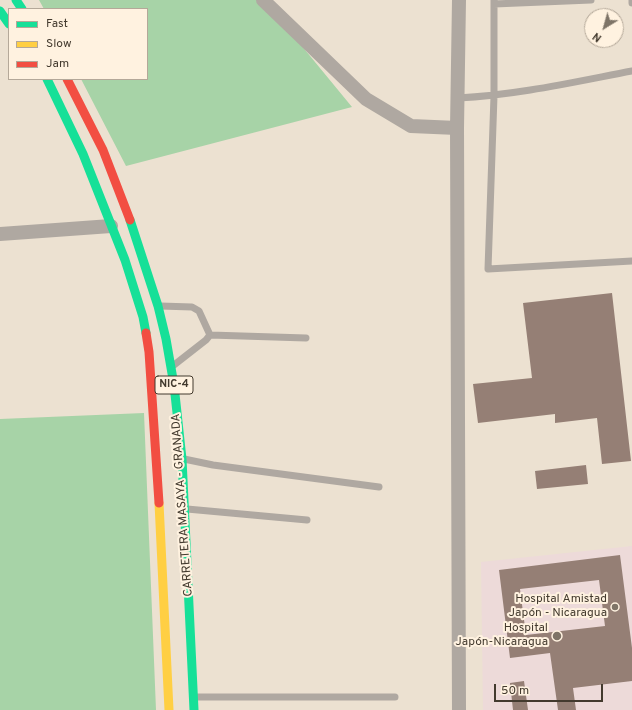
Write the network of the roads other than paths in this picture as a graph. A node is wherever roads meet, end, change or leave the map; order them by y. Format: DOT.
graph roads {
  1 [pos="263,0"];
  2 [pos="459,0"];
  3 [pos="591,0"];
  4 [pos="494,2"];
  5 [pos="0,11"];
  6 [pos="8,23"];
  7 [pos="632,71"];
  8 [pos="47,80"];
  9 [pos="68,80"];
  10 [pos="494,96"];
  11 [pos="458,98"];
  12 [pos="457,128"];
  13 [pos="111,226"];
  14 [pos="0,234"];
  15 [pos="632,261"];
  16 [pos="158,306"];
  17 [pos="210,335"];
  18 [pos="306,338"];
  19 [pos="171,368"];
  20 [pos="182,459"];
  21 [pos="379,488"];
  22 [pos="185,508"];
  23 [pos="308,520"];
  24 [pos="194,697"];
  25 [pos="395,697"];
  26 [pos="168,710"];
  27 [pos="194,710"];
  28 [pos="459,710"];
  1 -- 12 [label="street"];
  2 -- 11 [label="street"];
  3 -- 4 [label="lane"];
  4 -- 10 [label="lane"];
  5 -- 6 [label="highway"];
  7 -- 10 [label="lane"];
  8 -- 13 [label="highway, CARRETERA MASAYA - GRANADA / NIC-4"];
  9 -- 16 [label="highway, CARRETERA MASAYA - GRANADA / NIC-4"];
  10 -- 11 [label="lane"];
  10 -- 15 [label="lane"];
  11 -- 12 [label="street"];
  12 -- 28 [label="street"];
  13 -- 14 [label="street"];
  13 -- 26 [label="highway, CARRETERA MASAYA - GRANADA / NIC-4"];
  16 -- 17 [label="lane"];
  16 -- 19 [label="highway, CARRETERA MASAYA - GRANADA / NIC-4"];
  17 -- 18 [label="lane"];
  17 -- 19 [label="lane"];
  19 -- 20 [label="highway, CARRETERA MASAYA - GRANADA / NIC-4"];
  20 -- 21 [label="lane"];
  20 -- 22 [label="highway, CARRETERA MASAYA - GRANADA / NIC-4"];
  22 -- 23 [label="lane"];
  22 -- 24 [label="highway, CARRETERA MASAYA - GRANADA / NIC-4"];
  24 -- 25 [label="lane"];
  24 -- 27 [label="highway, CARRETERA MASAYA - GRANADA / NIC-4"];
}
